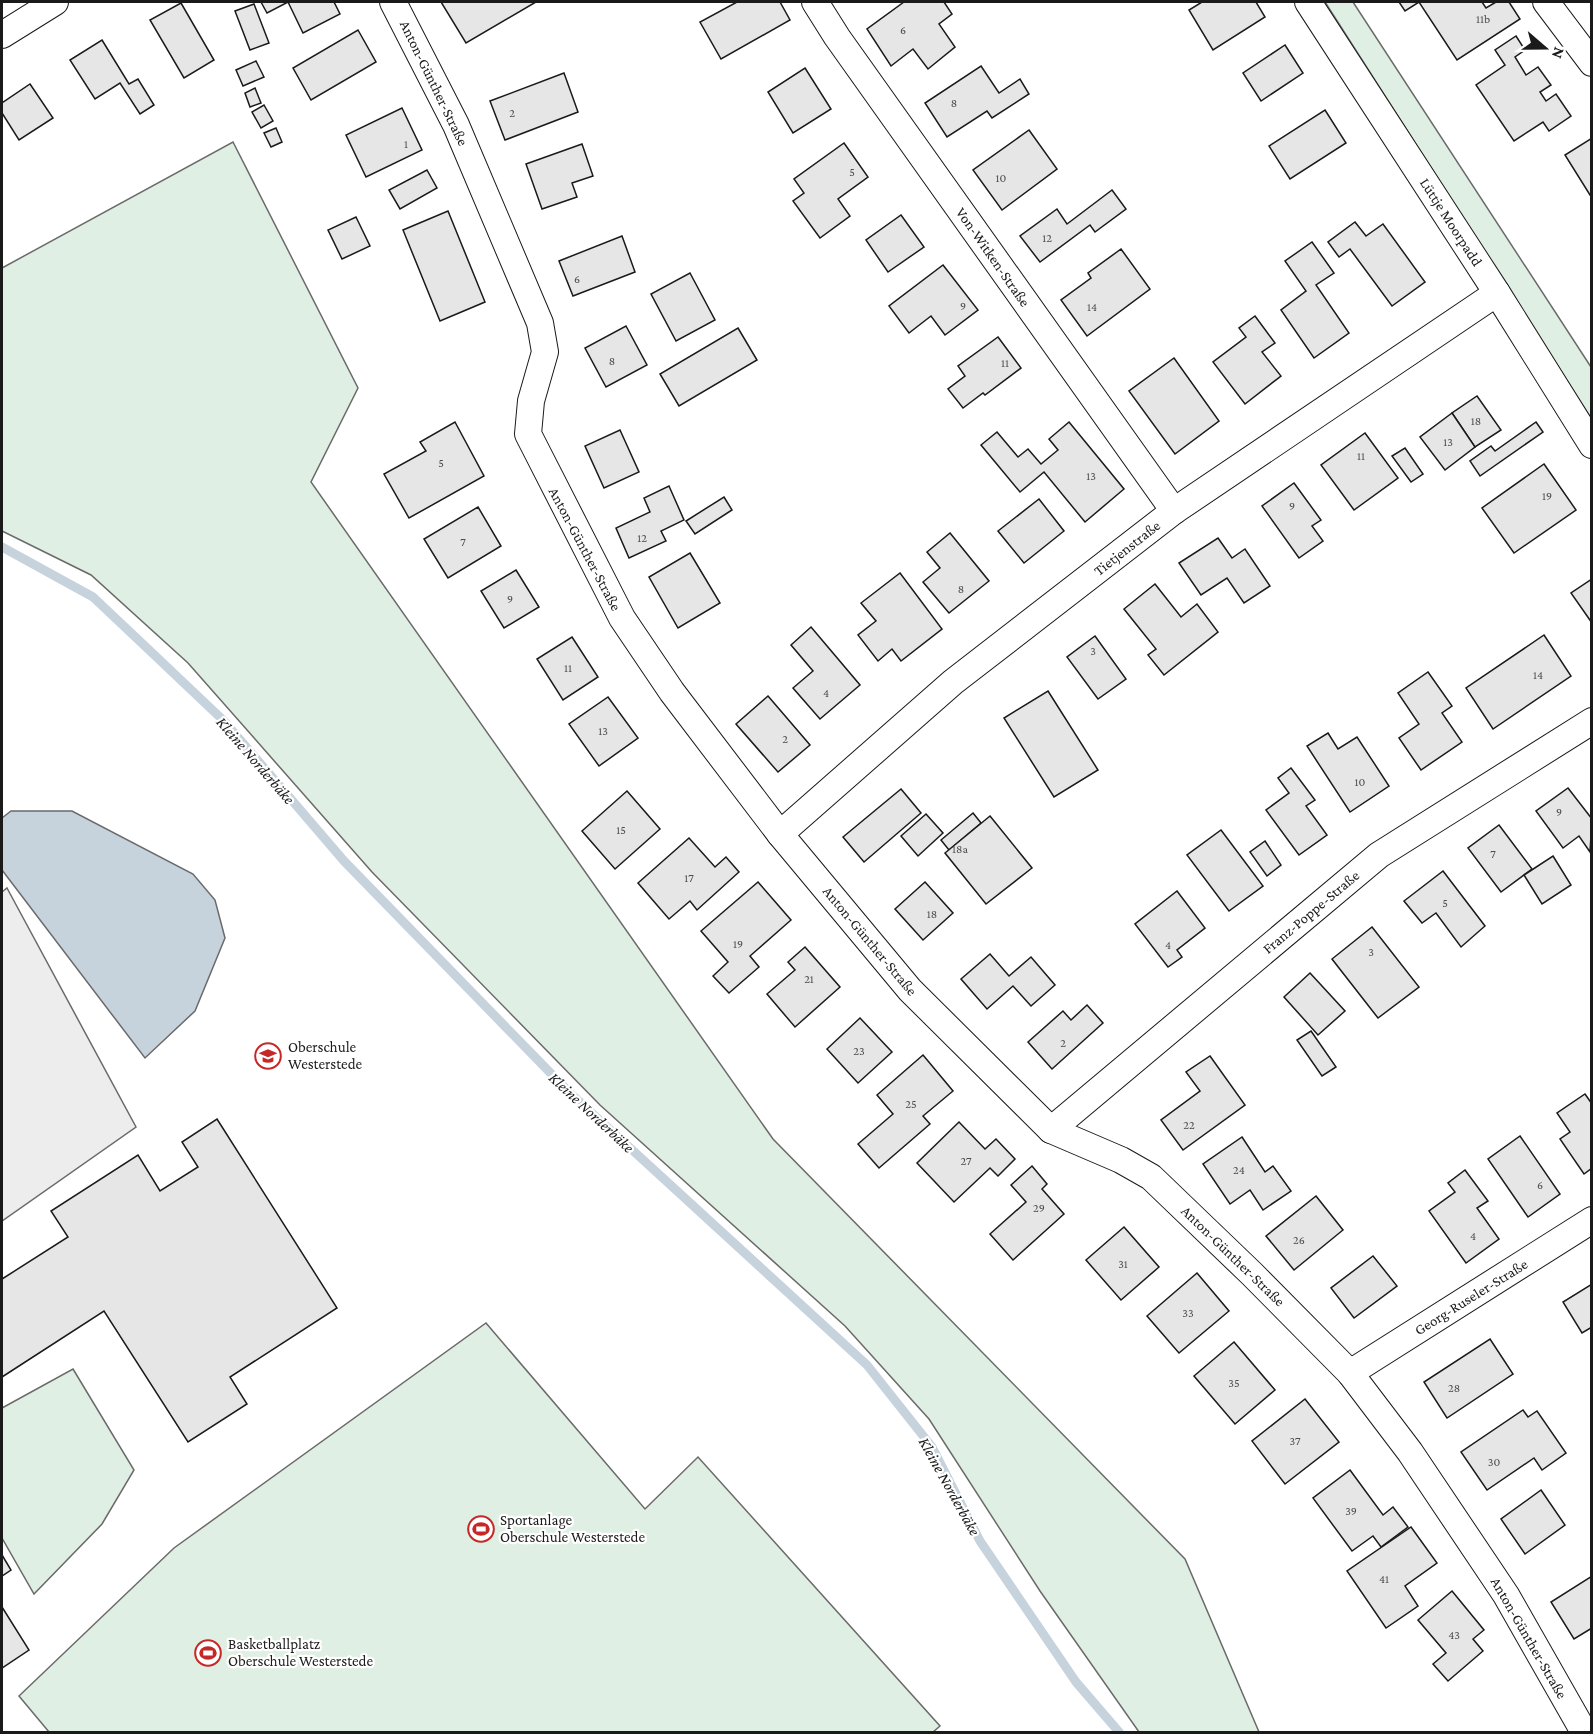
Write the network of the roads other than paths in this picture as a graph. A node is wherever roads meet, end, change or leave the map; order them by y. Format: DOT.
graph roads {
  1 [pos="55,2"];
  2 [pos="393,2"];
  3 [pos="815,2"];
  4 [pos="1308,2"];
  5 [pos="1546,2"];
  6 [pos="2,35"];
  7 [pos="1592,63"];
  8 [pos="1497,293"];
  9 [pos="1592,445"];
  10 [pos="1174,511"];
  11 [pos="1592,721"];
  12 [pos="780,834"];
  13 [pos="1051,1130"];
  14 [pos="1592,1220"];
  15 [pos="1350,1373"];
  16 [pos="1584,1732"];
  1 -- 6 [label="street"];
  2 -- 12 [label="street, Anton-Günther-Straße"];
  3 -- 10 [label="street, Von-Witken-Straße"];
  4 -- 8 [label="street, Lüttje Moorpadd"];
  5 -- 7 [label="street"];
  8 -- 9 [label="street, Lüttje Moorpadd"];
  8 -- 10 [label="street, Tietjenstraße"];
  10 -- 12 [label="street, Tietjenstraße"];
  11 -- 13 [label="street, Franz-Poppe-Straße"];
  12 -- 13 [label="street, Anton-Günther-Straße"];
  13 -- 15 [label="street, Anton-Günther-Straße"];
  14 -- 15 [label="street, Georg-Ruseler-Straße"];
  15 -- 16 [label="street, Anton-Günther-Straße"];
}
